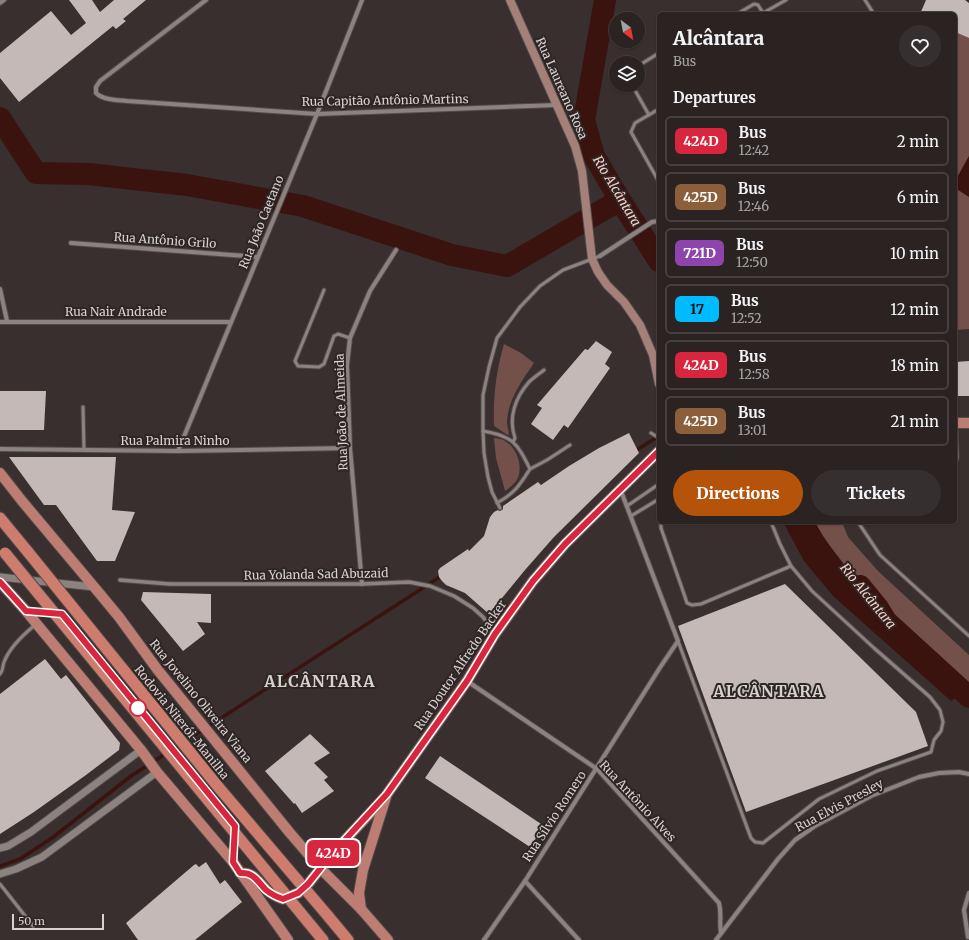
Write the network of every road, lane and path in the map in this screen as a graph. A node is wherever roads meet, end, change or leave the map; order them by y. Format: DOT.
graph roads {
  1 [pos="4,0"];
  2 [pos="206,0"];
  3 [pos="362,0"];
  4 [pos="510,0"];
  5 [pos="786,0"];
  6 [pos="865,0"];
  7 [pos="0,3"];
  8 [pos="740,12"];
  9 [pos="763,12"];
  10 [pos="767,12"];
  11 [pos="872,12"];
  12 [pos="657,54"];
  13 [pos="645,62"];
  14 [pos="636,92"];
  15 [pos="557,105"];
  16 [pos="657,110"];
  17 [pos="317,114"];
  18 [pos="649,115"];
  19 [pos="657,178"];
  20 [pos="657,221"];
  21 [pos="71,243"];
  22 [pos="396,250"];
  23 [pos="258,256"];
  24 [pos="596,258"];
  25 [pos="0,289"];
  26 [pos="324,290"];
  27 [pos="0,322"];
  28 [pos="7,322"];
  29 [pos="231,322"];
  30 [pos="350,338"];
  31 [pos="544,370"];
  32 [pos="657,374"];
  33 [pos="83,407"];
  34 [pos="957,423"];
  35 [pos="969,423"];
  36 [pos="483,431"];
  37 [pos="651,433"];
  38 [pos="657,437"];
  39 [pos="513,442"];
  40 [pos="570,445"];
  41 [pos="350,448"];
  42 [pos="0,449"];
  43 [pos="84,450"];
  44 [pos="178,451"];
  45 [pos="657,453"];
  46 [pos="530,469"];
  47 [pos="0,473"];
  48 [pos="657,485"];
  49 [pos="620,489"];
  50 [pos="657,500"];
  51 [pos="497,503"];
  52 [pos="627,506"];
  53 [pos="500,508"];
  54 [pos="631,516"];
  55 [pos="0,518"];
  56 [pos="661,524"];
  57 [pos="772,524"];
  58 [pos="859,524"];
  59 [pos="3,550"];
  60 [pos="791,566"];
  61 [pos="0,577"];
  62 [pos="120,580"];
  63 [pos="0,582"];
  64 [pos="362,584"];
  65 [pos="94,587"];
  66 [pos="36,624"];
  67 [pos="495,634"];
  68 [pos="969,636"];
  69 [pos="678,641"];
  70 [pos="0,674"];
  71 [pos="467,681"];
  72 [pos="142,752"];
  73 [pos="597,769"];
  74 [pos="155,770"];
  75 [pos="969,774"];
  76 [pos="387,794"];
  77 [pos="0,848"];
  78 [pos="321,869"];
  79 [pos="240,873"];
  80 [pos="0,874"];
  81 [pos="525,881"];
  82 [pos="0,884"];
  83 [pos="969,893"];
  84 [pos="361,909"];
  85 [pos="33,926"];
  86 [pos="721,933"];
  87 [pos="968,937"];
  88 [pos="288,940"];
  89 [pos="323,940"];
  90 [pos="348,940"];
  91 [pos="388,940"];
  92 [pos="484,940"];
  93 [pos="579,940"];
  94 [pos="716,940"];
  1 -- 7 [label="street"];
  2 -- 17 [label="street, Rua Capitão Antônio Martins"];
  3 -- 17 [label="street, Rua João Caetano"];
  4 -- 15 [label="main road, Rua Laureano Rosa"];
  5 -- 10 [label="lane"];
  6 -- 11 [label="lane"];
  8 -- 9 [label="lane"];
  12 -- 13 [label="lane"];
  14 -- 18 [label="lane"];
  15 -- 17 [label="street, Rua Capitão Antônio Martins"];
  15 -- 24 [label="main road, Rua Laureano Rosa"];
  16 -- 18 [label="lane"];
  17 -- 23 [label="street, Rua João Caetano"];
  18 -- 19 [label="lane"];
  20 -- 24 [label="street"];
  21 -- 23 [label="street, Rua Antônio Grilo"];
  22 -- 30 [label="street, Rua João de Almeida"];
  23 -- 29 [label="street, Rua João Caetano"];
  24 -- 32 [label="main road, Rua Laureano Rosa"];
  24 -- 36 [label="lane"];
  25 -- 28 [label="street"];
  26 -- 30 [label="lane"];
  27 -- 28 [label="street, Rua Nair Andrade"];
  28 -- 29 [label="street, Rua Nair Andrade"];
  29 -- 44 [label="street, Rua João Caetano"];
  30 -- 41 [label="street, Rua João de Almeida"];
  31 -- 39 [label="lane"];
  33 -- 43 [label="lane"];
  34 -- 35 [label="main road"];
  36 -- 39 [label="lane"];
  36 -- 51 [label="lane"];
  37 -- 38 [label="lane"];
  39 -- 46 [label="lane"];
  40 -- 46 [label="lane"];
  41 -- 44 [label="street, Rua Palmira Ninho"];
  41 -- 64 [label="street, Rua João de Almeida"];
  42 -- 43 [label="street, Rua Palmira Ninho"];
  43 -- 44 [label="street, Rua Palmira Ninho"];
  45 -- 49 [label="main road, Rua Doutor Alfredo Backer"];
  46 -- 51 [label="lane"];
  47 -- 65 [label="main road, Rua Jovelino Oliveira Viana"];
  48 -- 52 [label="lane"];
  49 -- 52 [label="street"];
  49 -- 67 [label="main road, Rua Doutor Alfredo Backer"];
  50 -- 54 [label="lane"];
  51 -- 53 [label="lane"];
  52 -- 54 [label="street"];
  54 -- 69 [label="street"];
  55 -- 90 [label="highway, Rodovia Niterói-Manilha, bridge"];
  56 -- 60 [label="lane"];
  57 -- 60 [label="lane"];
  58 -- 68 [label="lane"];
  59 -- 89 [label="highway, bridge"];
  60 -- 69 [label="lane"];
  61 -- 65 [label="street"];
  62 -- 64 [label="street, Rua Yolanda Sad Abuzaid"];
  63 -- 66 [label="main road"];
  64 -- 67 [label="street, Rua Yolanda Sad Abuzaid"];
  65 -- 78 [label="main road, Rua Jovelino Oliveira Viana"];
  66 -- 70 [label="lane"];
  66 -- 72 [label="main road"];
  67 -- 71 [label="main road, Rua Doutor Alfredo Backer"];
  69 -- 73 [label="street, Rua Sílvio Romero"];
  71 -- 73 [label="street, Rua Antônio Alves"];
  71 -- 76 [label="main road, Rua Doutor Alfredo Backer"];
  72 -- 74 [label="main road"];
  72 -- 77 [label="street"];
  73 -- 81 [label="street, Rua Sílvio Romero"];
  73 -- 86 [label="street, Rua Antônio Alves"];
  74 -- 79 [label="main road"];
  74 -- 80 [label="street"];
  75 -- 86 [label="street, Rua Elvis Presley"];
  76 -- 78 [label="main road"];
  76 -- 84 [label="main road, Rua Doutor Alfredo Backer"];
  78 -- 79 [label="main road"];
  78 -- 84 [label="main road, Rua Jovelino Oliveira Viana"];
  79 -- 88 [label="main road"];
  81 -- 92 [label="street, Rua Sílvio Romero"];
  81 -- 93 [label="street"];
  82 -- 85 [label="lane"];
  83 -- 87 [label="street"];
  84 -- 91 [label="main road, Rua Jovelino Oliveira Viana"];
  86 -- 94 [label="street, Rua Elvis Presley"];
}
